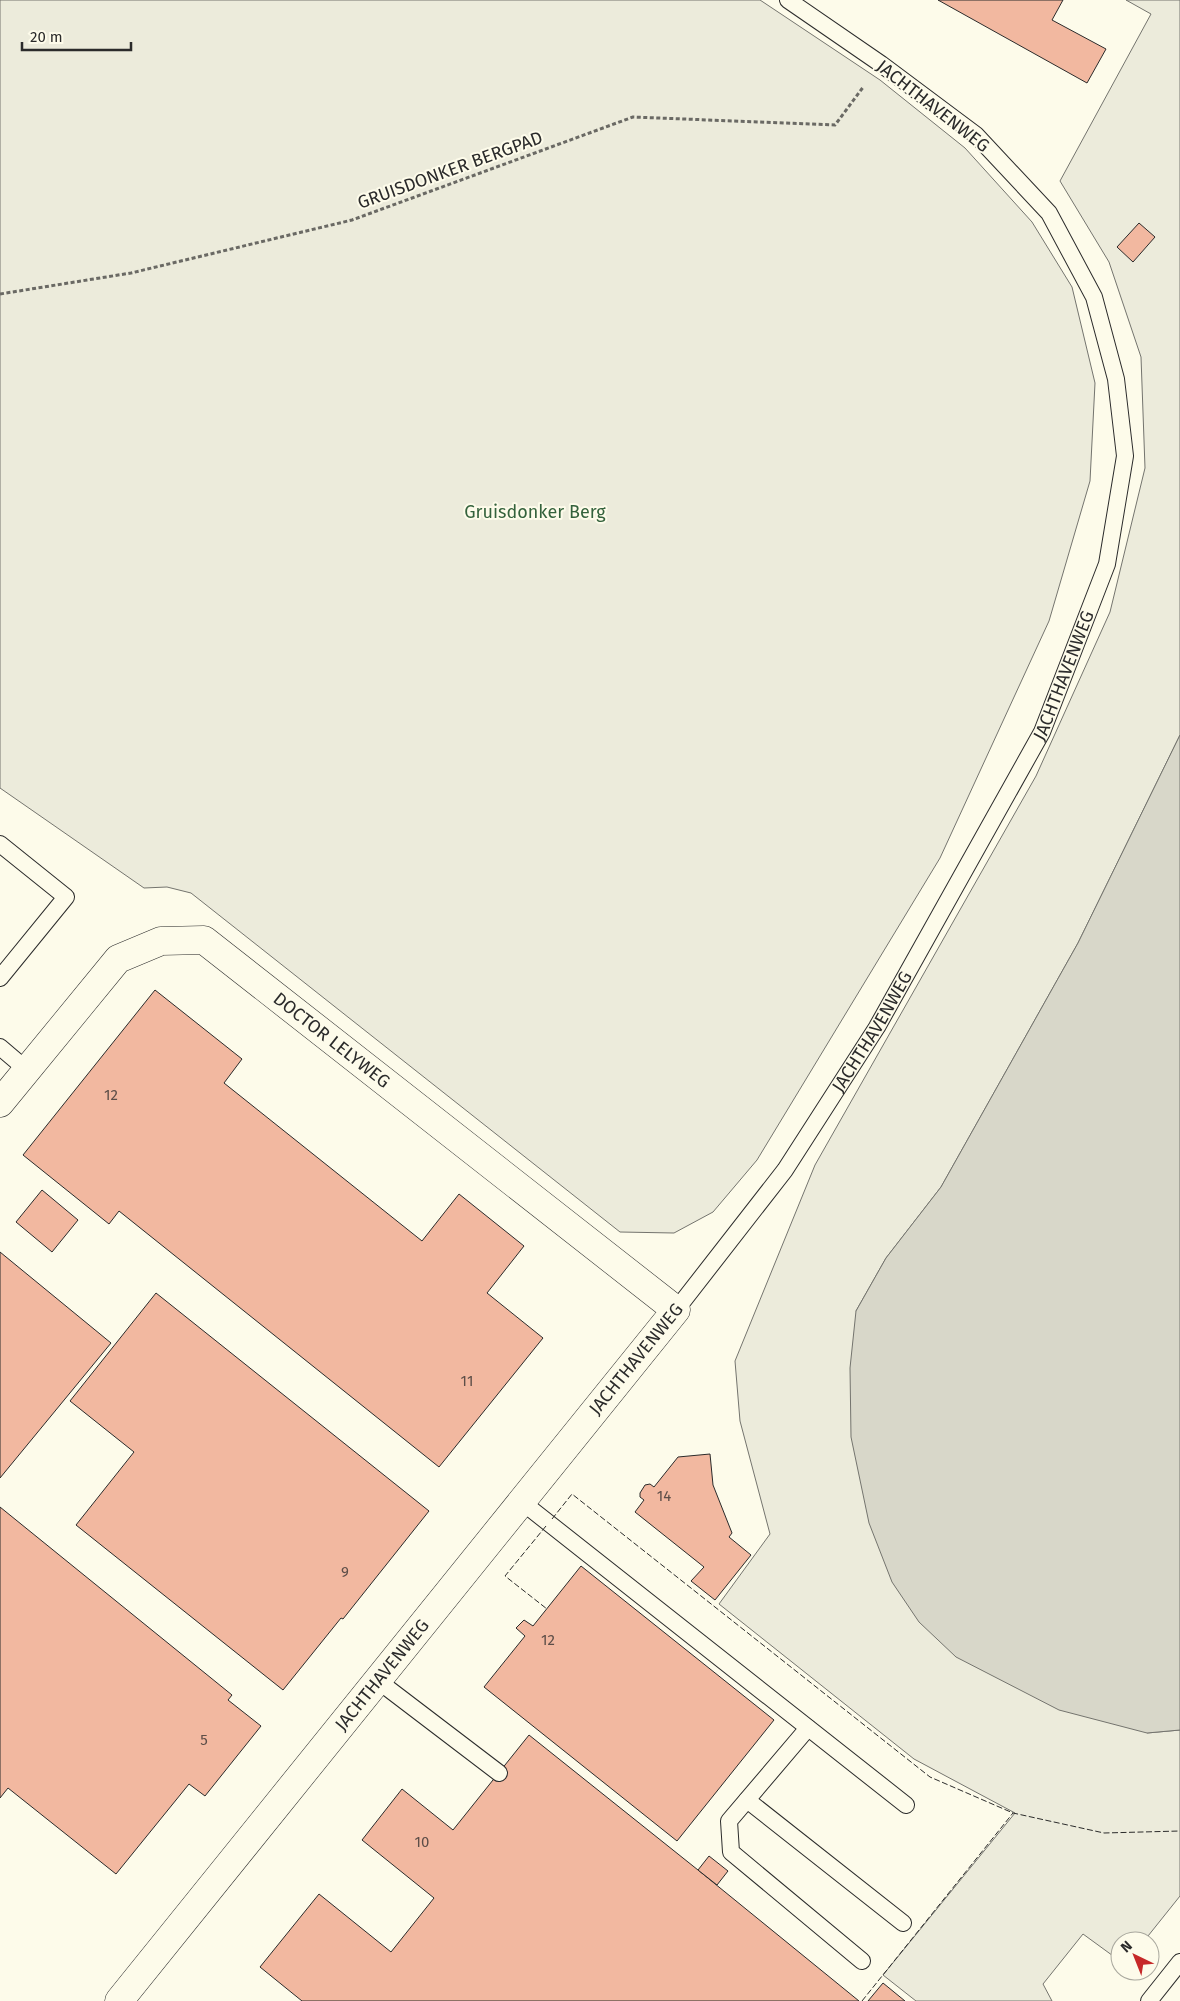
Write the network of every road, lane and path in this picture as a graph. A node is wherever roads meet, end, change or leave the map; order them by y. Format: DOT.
graph roads {
  1 [pos="788,0"];
  2 [pos="880,64"];
  3 [pos="0,294"];
  4 [pos="0,844"];
  5 [pos="0,978"];
  6 [pos="0,1048"];
  7 [pos="27,1070"];
  8 [pos="0,1103"];
  9 [pos="676,1310"];
  10 [pos="522,1502"];
  11 [pos="377,1680"];
  12 [pos="808,1728"];
  13 [pos="499,1773"];
  14 [pos="746,1800"];
  15 [pos="906,1805"];
  16 [pos="903,1923"];
  17 [pos="862,1961"];
  18 [pos="1180,1962"];
  19 [pos="119,2001"];
  20 [pos="1149,2001"];
  1 -- 2 [label="lane, JACHTHAVENWEG"];
  2 -- 3 [label="path, GRUISDONKER BERGPAD"];
  2 -- 9 [label="lane, JACHTHAVENWEG"];
  4 -- 5 [label="lane"];
  6 -- 7 [label="lane"];
  7 -- 8 [label="street, DOCTOR LELYWEG"];
  7 -- 9 [label="street, DOCTOR LELYWEG"];
  9 -- 10 [label="street, JACHTHAVENWEG"];
  10 -- 11 [label="street, JACHTHAVENWEG"];
  10 -- 12 [label="lane"];
  11 -- 13 [label="lane"];
  11 -- 19 [label="street, JACHTHAVENWEG"];
  12 -- 14 [label="lane"];
  12 -- 15 [label="lane"];
  14 -- 16 [label="lane"];
  14 -- 17 [label="lane"];
  18 -- 20 [label="lane"];
}
